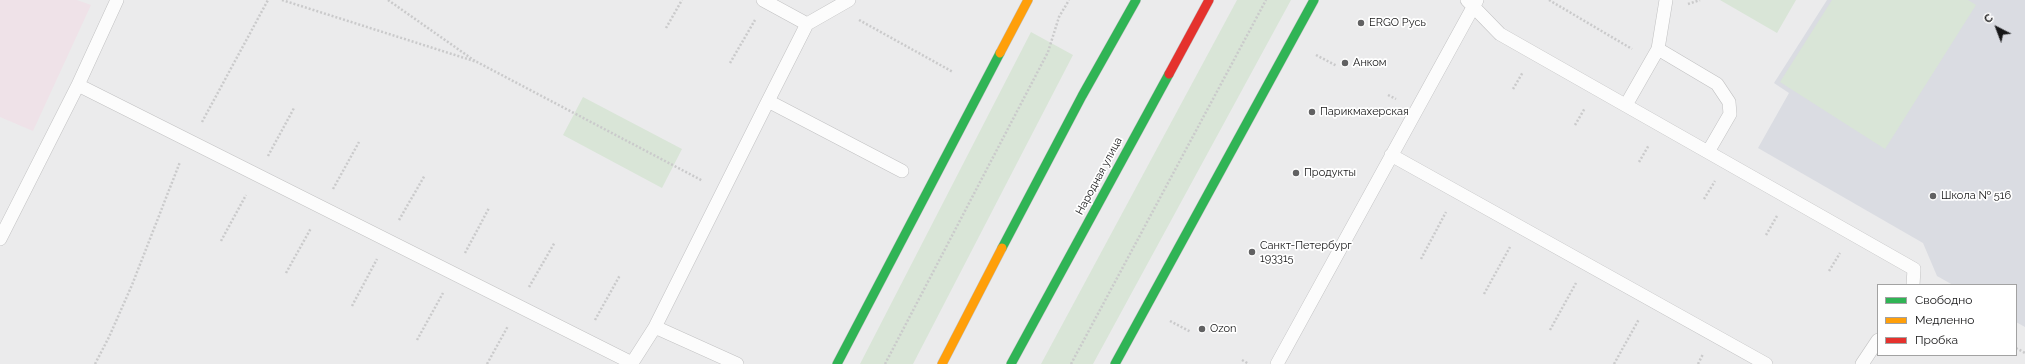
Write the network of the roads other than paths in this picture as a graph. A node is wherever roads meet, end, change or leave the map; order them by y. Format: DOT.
graph roads {
  1 [pos="117,0"];
  2 [pos="849,0"];
  3 [pos="1028,0"];
  4 [pos="1136,0"];
  5 [pos="1209,0"];
  6 [pos="1314,0"];
  7 [pos="1666,0"];
  8 [pos="764,1"];
  9 [pos="1473,2"];
  10 [pos="807,24"];
  11 [pos="1655,55"];
  12 [pos="78,86"];
  13 [pos="768,101"];
  14 [pos="1626,105"];
  15 [pos="1708,152"];
  16 [pos="1391,155"];
  17 [pos="902,171"];
  18 [pos="0,239"];
  19 [pos="1913,284"];
  20 [pos="654,327"];
  21 [pos="1877,342"];
  22 [pos="632,364"];
  23 [pos="737,364"];
  24 [pos="837,364"];
  25 [pos="942,364"];
  26 [pos="1011,364"];
  27 [pos="1115,364"];
  28 [pos="1276,364"];
  29 [pos="1766,364"];
  30 [pos="1862,364"];
  1 -- 12 [label="lane"];
  2 -- 10 [label="lane"];
  3 -- 24 [label="street"];
  4 -- 25 [label="street"];
  5 -- 26 [label="street, Народная улица"];
  6 -- 27 [label="street"];
  7 -- 11 [label="lane"];
  8 -- 10 [label="lane"];
  9 -- 14 [label="lane"];
  9 -- 16 [label="lane"];
  10 -- 13 [label="lane"];
  11 -- 14 [label="lane"];
  11 -- 15 [label="lane"];
  12 -- 18 [label="lane"];
  12 -- 22 [label="lane"];
  13 -- 17 [label="lane"];
  13 -- 20 [label="lane"];
  14 -- 15 [label="lane"];
  15 -- 19 [label="lane"];
  16 -- 28 [label="lane"];
  16 -- 29 [label="lane"];
  20 -- 22 [label="lane"];
  20 -- 23 [label="lane"];
  21 -- 30 [label="lane"];
}
